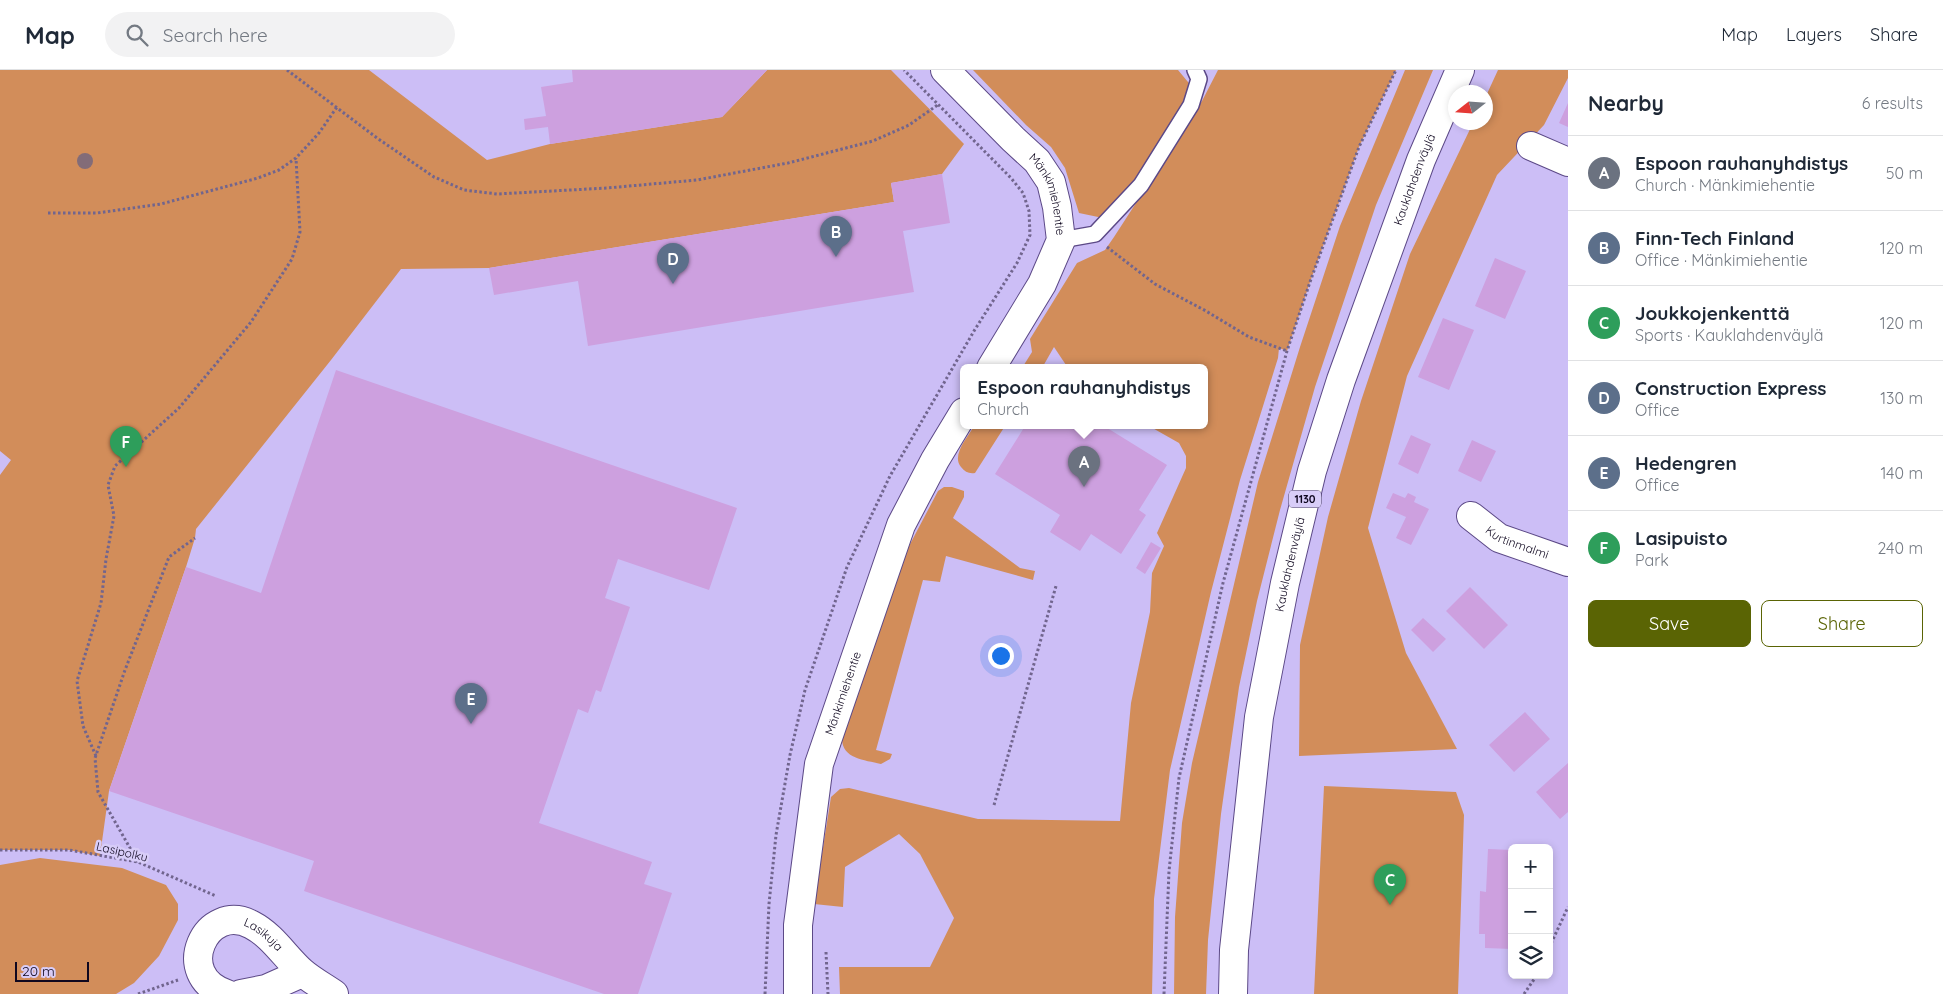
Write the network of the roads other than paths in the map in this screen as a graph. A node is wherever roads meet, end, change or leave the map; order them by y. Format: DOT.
graph roads {
  1 [pos="1195,70"];
  2 [pos="1460,70"];
  3 [pos="953,79"];
  4 [pos="1531,146"];
  5 [pos="1568,162"];
  6 [pos="1061,240"];
  7 [pos="992,364"];
  8 [pos="960,419"];
  9 [pos="1471,516"];
  10 [pos="1568,562"];
  11 [pos="302,972"];
  12 [pos="227,994"];
  13 [pos="241,994"];
  14 [pos="334,994"];
  15 [pos="798,994"];
  16 [pos="1233,994"];
  1 -- 6 [label="lane"];
  2 -- 16 [label="street, Kauklahdenväylä / 1130"];
  3 -- 6 [label="street, Mänkimiehentie"];
  4 -- 5 [label="street"];
  6 -- 7 [label="street, Mänkimiehentie"];
  8 -- 15 [label="street, Mänkimiehentie"];
  9 -- 10 [label="street, Kurtinmalmi"];
  11 -- 12 [label="street, Lasikuja"];
  11 -- 13 [label="street"];
  11 -- 14 [label="street, Lasikuja"];
}
